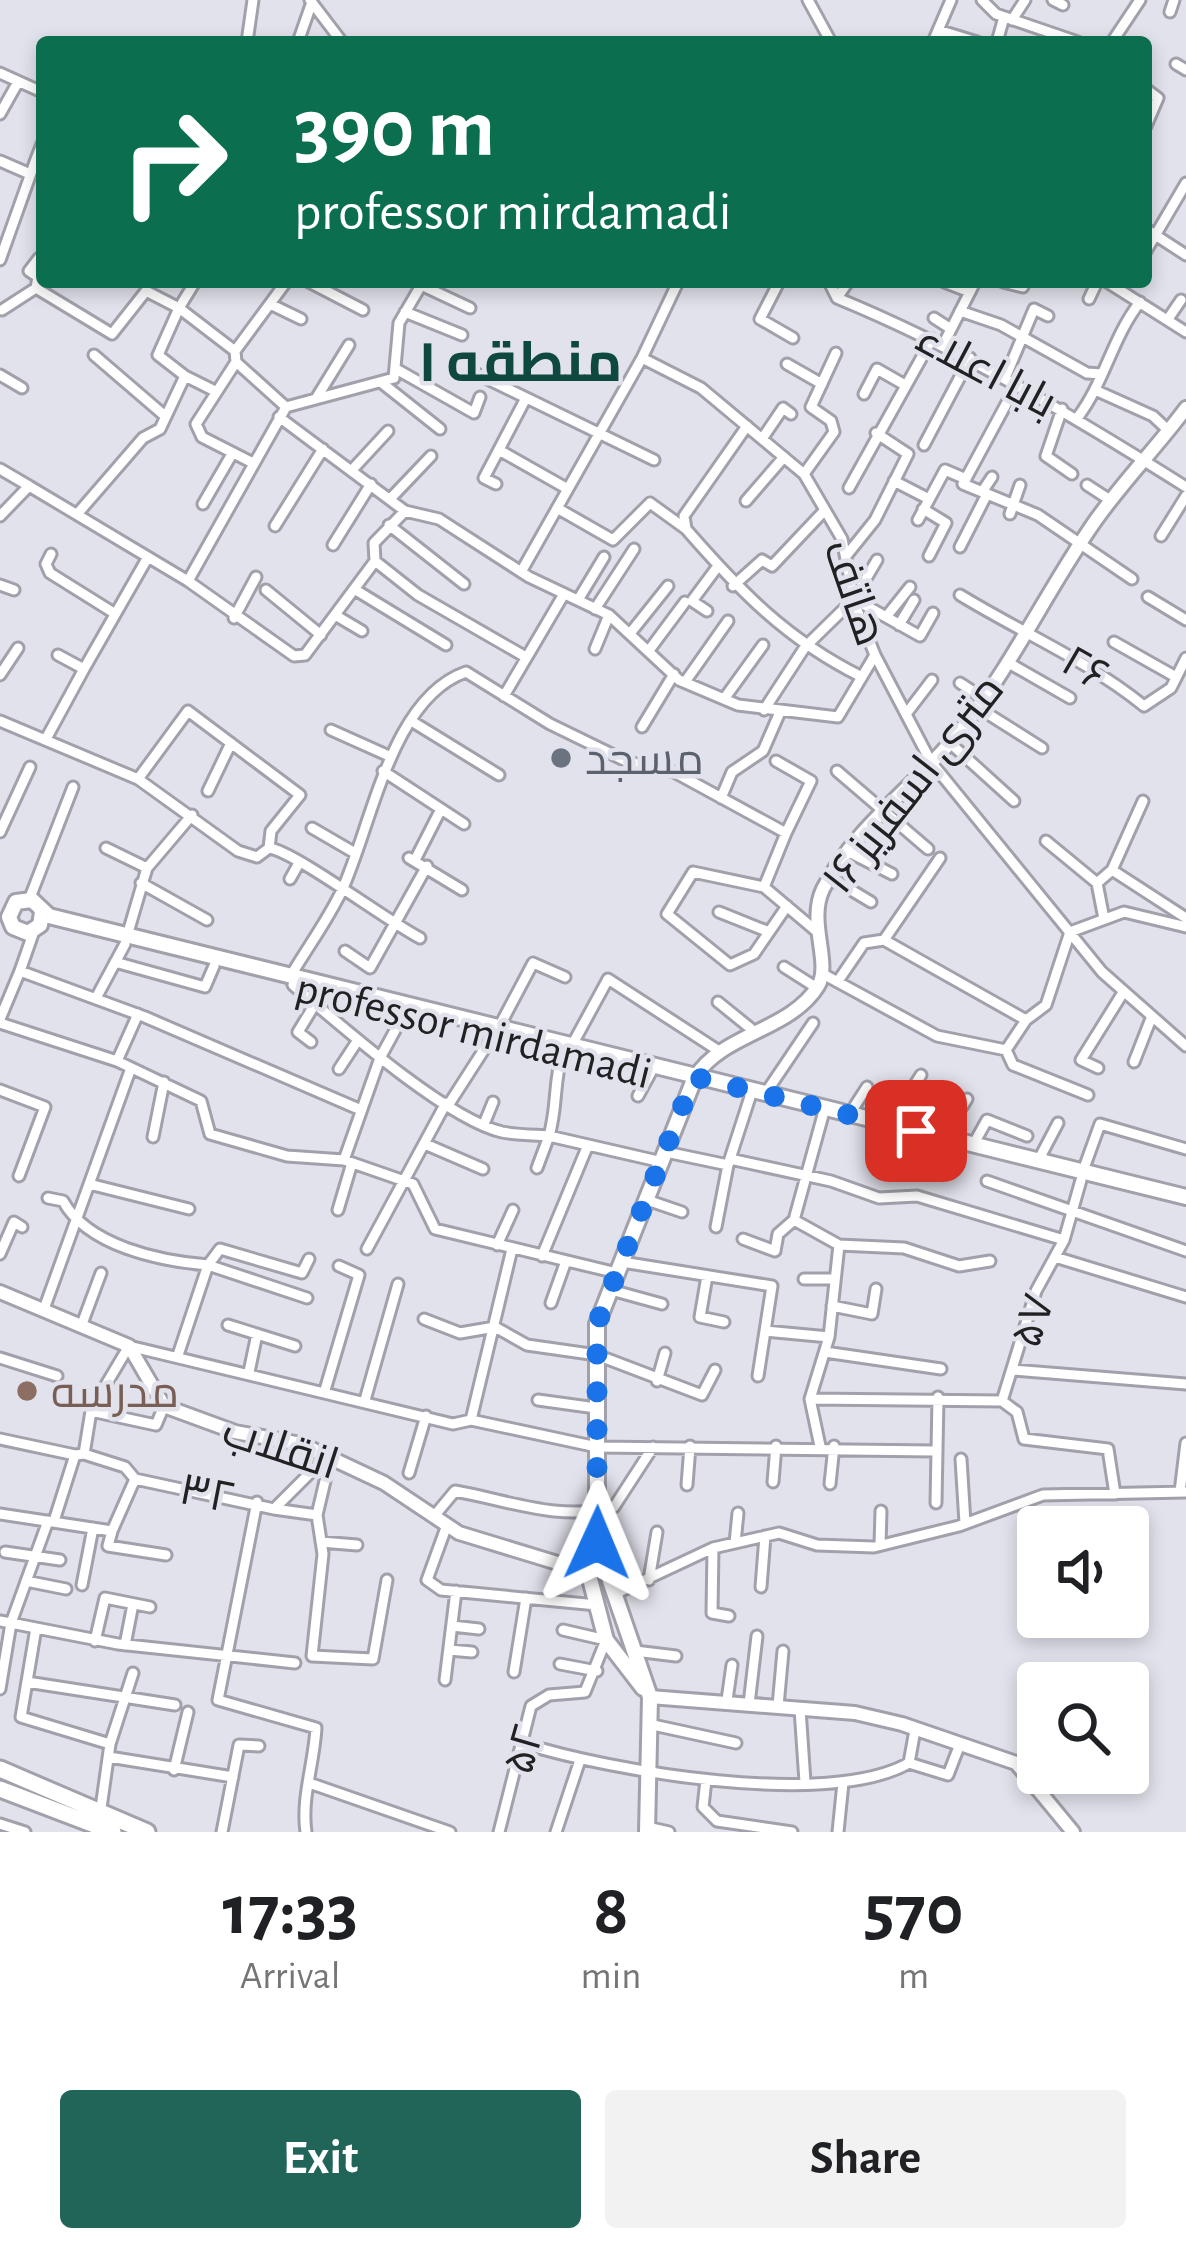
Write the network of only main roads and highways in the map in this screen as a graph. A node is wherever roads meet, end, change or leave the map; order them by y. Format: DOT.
graph roads {
  1 [pos="11,907"];
  2 [pos="39,923"];
  3 [pos="126,940"];
  4 [pos="292,981"];
  5 [pos="567,1049"];
  6 [pos="694,1080"];
  7 [pos="758,1096"];
  8 [pos="1082,1175"];
  9 [pos="1186,1197"];
  10 [pos="1186,1206"];
  11 [pos="595,1512"];
  12 [pos="619,1597"];
  13 [pos="597,1605"];
  14 [pos="650,1697"];
  15 [pos="0,1769"];
  16 [pos="0,1789"];
  17 [pos="647,1830"];
  18 [pos="108,1831"];
  19 [pos="147,1832"];
  1 -- 2 [label="main road"];
  1 -- 2 [label="main road"];
  2 -- 3 [label="main road, professor mirdamadi"];
  3 -- 4 [label="main road, professor mirdamadi"];
  3 -- 4 [label="main road, professor mirdamadi"];
  4 -- 5 [label="main road, professor mirdamadi"];
  5 -- 6 [label="main road, professor mirdamadi"];
  5 -- 6 [label="main road, professor mirdamadi"];
  6 -- 7 [label="main road, professor mirdamadi"];
  6 -- 11 [label="main road"];
  7 -- 8 [label="main road, professor mirdamadi"];
  7 -- 8 [label="main road, professor mirdamadi"];
  8 -- 9 [label="main road, professor mirdamadi"];
  8 -- 10 [label="main road, professor mirdamadi"];
  11 -- 12 [label="main road"];
  11 -- 13 [label="main road"];
  12 -- 13 [label="main road"];
  12 -- 14 [label="main road"];
  13 -- 14 [label="main road"];
  14 -- 17 [label="main road"];
  15 -- 19 [label="main road"];
  16 -- 18 [label="main road"];
}
